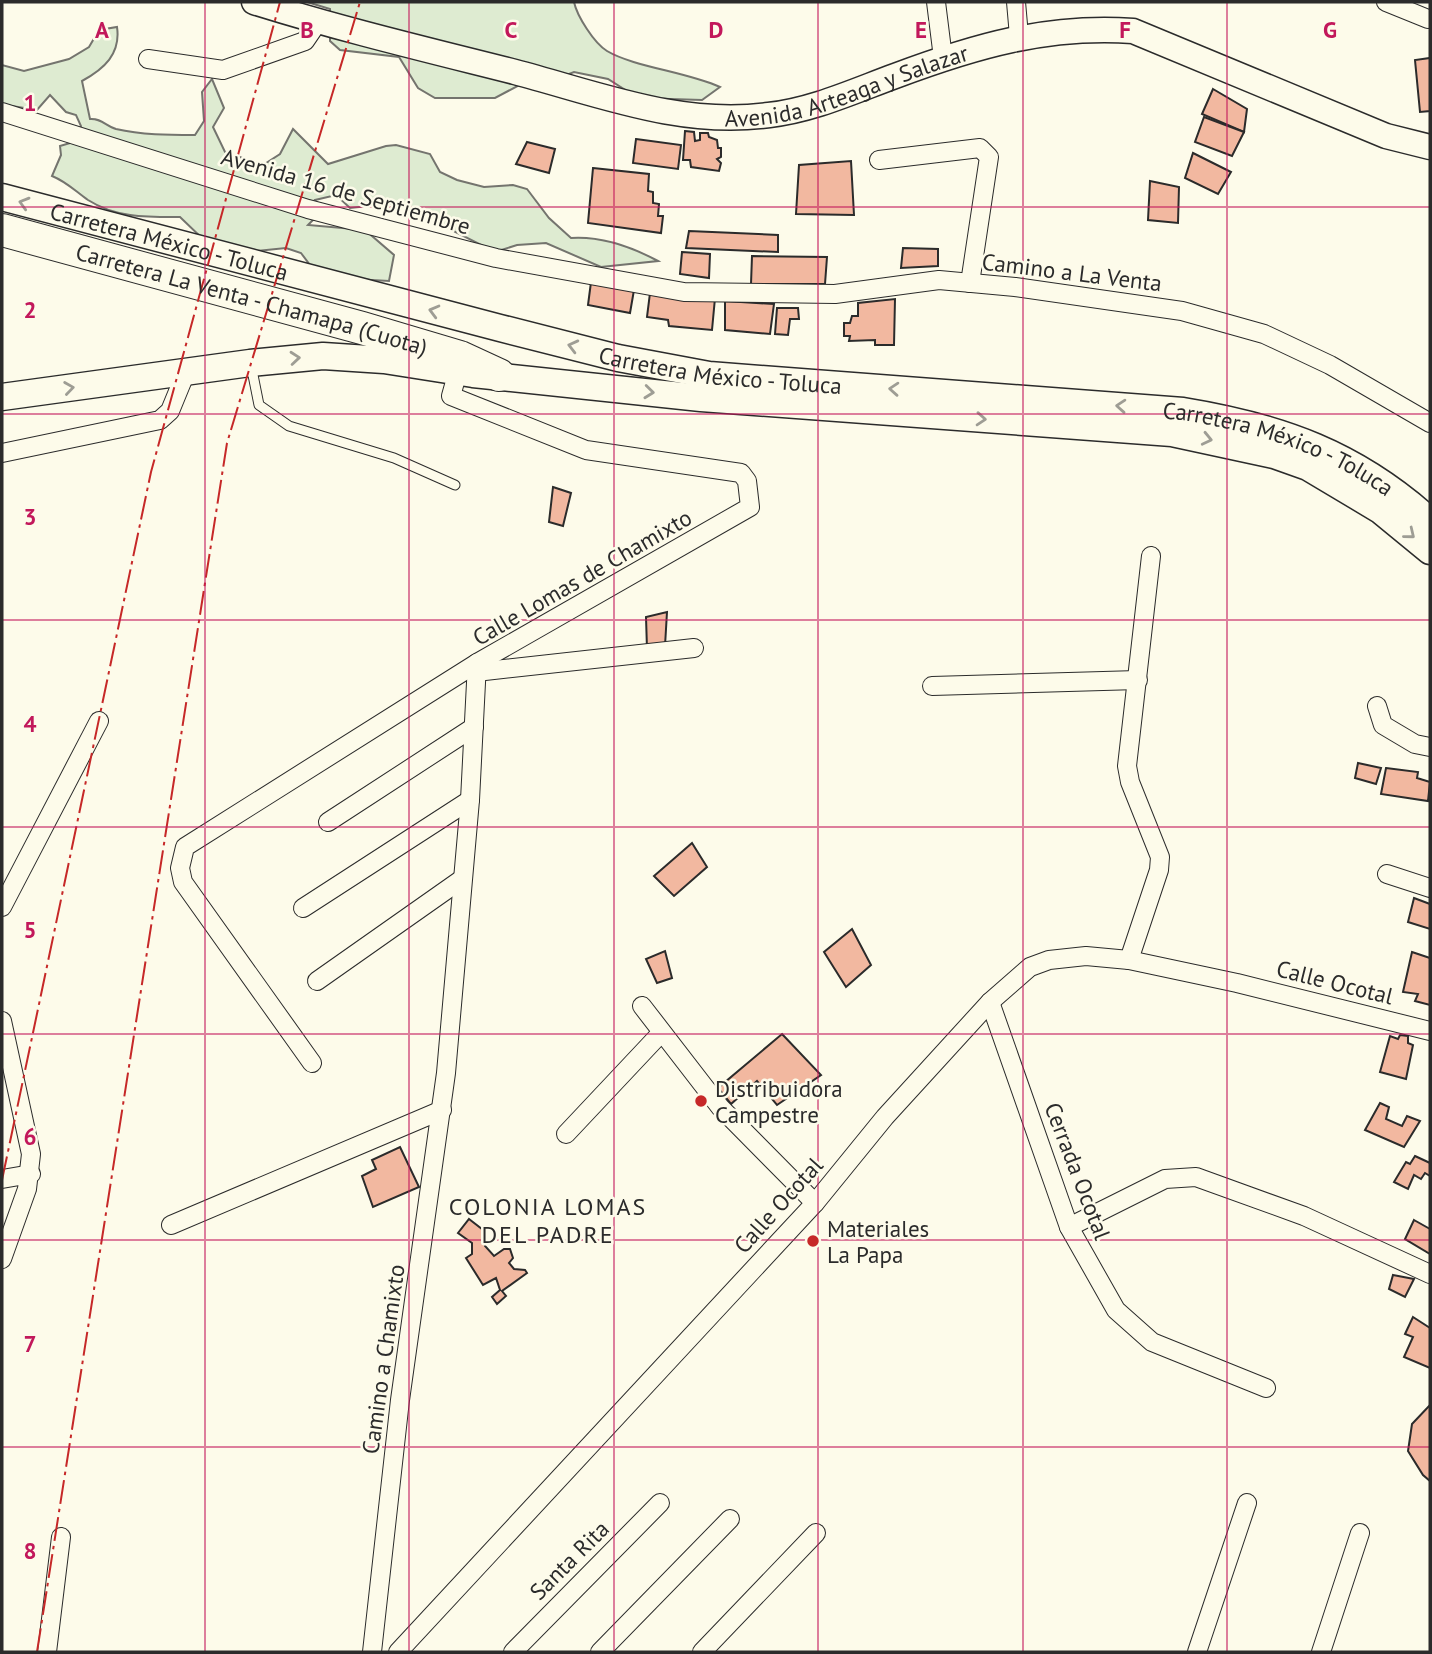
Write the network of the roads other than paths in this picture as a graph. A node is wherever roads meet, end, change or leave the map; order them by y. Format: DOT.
graph roads {
  1 [pos="254,2"];
  2 [pos="936,2"];
  3 [pos="1016,2"];
  4 [pos="1386,2"];
  5 [pos="1428,19"];
  6 [pos="318,22"];
  7 [pos="1019,36"];
  8 [pos="943,58"];
  9 [pos="148,59"];
  10 [pos="2,112"];
  11 [pos="1430,146"];
  12 [pos="879,160"];
  13 [pos="2,197"];
  14 [pos="2,230"];
  15 [pos="970,283"];
  16 [pos="684,292"];
  17 [pos="250,363"];
  18 [pos="458,371"];
  19 [pos="186,372"];
  20 [pos="499,375"];
  21 [pos="2,397"];
  22 [pos="1430,423"];
  23 [pos="2,453"];
  24 [pos="455,485"];
  25 [pos="1430,521"];
  26 [pos="1430,551"];
  27 [pos="1151,556"];
  28 [pos="694,648"];
  29 [pos="477,668"];
  30 [pos="1138,680"];
  31 [pos="932,686"];
  32 [pos="1377,706"];
  33 [pos="99,721"];
  34 [pos="474,727"];
  35 [pos="1430,747"];
  36 [pos="470,800"];
  37 [pos="328,822"];
  38 [pos="1387,874"];
  39 [pos="462,879"];
  40 [pos="1430,888"];
  41 [pos="2,907"];
  42 [pos="303,908"];
  43 [pos="1129,960"];
  44 [pos="317,981"];
  45 [pos="990,1002"];
  46 [pos="642,1006"];
  47 [pos="2,1021"];
  48 [pos="1430,1031"];
  49 [pos="661,1033"];
  50 [pos="312,1063"];
  51 [pos="446,1073"];
  52 [pos="442,1110"];
  53 [pos="566,1134"];
  54 [pos="31,1174"];
  55 [pos="2,1179"];
  56 [pos="815,1203"];
  57 [pos="171,1225"];
  58 [pos="1069,1227"];
  59 [pos="2,1259"];
  60 [pos="1430,1273"];
  61 [pos="1266,1388"];
  62 [pos="660,1503"];
  63 [pos="1247,1503"];
  64 [pos="730,1519"];
  65 [pos="816,1533"];
  66 [pos="1360,1533"];
  67 [pos="61,1537"];
  68 [pos="47,1652"];
  69 [pos="372,1652"];
  70 [pos="398,1652"];
  71 [pos="513,1652"];
  72 [pos="600,1652"];
  73 [pos="702,1652"];
  74 [pos="1196,1652"];
  75 [pos="1321,1652"];
  1 -- 6 [label="street, Avenida Arteaga y Salazar"];
  2 -- 8 [label="street"];
  3 -- 7 [label="street"];
  4 -- 5 [label="street"];
  6 -- 8 [label="street, Avenida Arteaga y Salazar"];
  6 -- 9 [label="street"];
  7 -- 8 [label="street, Avenida Arteaga y Salazar"];
  7 -- 11 [label="street, Avenida Arteaga y Salazar"];
  10 -- 16 [label="street, Avenida 16 de Septiembre"];
  12 -- 15 [label="street"];
  25 -- 13 [label="main road, Carretera México - Toluca, one-way"];
  14 -- 20 [label="highway, Carretera La Venta - Chamapa (Cuota)"];
  15 -- 16 [label="street, Camino a La Venta"];
  15 -- 22 [label="street, Camino a La Venta"];
  17 -- 18 [label="main road, Carretera México - Toluca, one-way"];
  17 -- 19 [label="main road, Carretera México - Toluca"];
  17 -- 24 [label="lane"];
  18 -- 20 [label="main road, Carretera México - Toluca"];
  18 -- 29 [label="street, Calle Lomas de Chamixto"];
  21 -- 19 [label="main road, Carretera México - Toluca, one-way"];
  19 -- 23 [label="street"];
  20 -- 26 [label="main road, Carretera México - Toluca, one-way"];
  27 -- 30 [label="street"];
  28 -- 29 [label="street"];
  29 -- 34 [label="street, Calle Lomas de Chamixto"];
  29 -- 50 [label="street"];
  30 -- 31 [label="street"];
  30 -- 43 [label="street"];
  32 -- 35 [label="street"];
  33 -- 41 [label="street"];
  34 -- 36 [label="street, Calle Lomas de Chamixto"];
  34 -- 37 [label="street"];
  36 -- 39 [label="street, Calle Lomas de Chamixto"];
  36 -- 42 [label="street"];
  38 -- 40 [label="street"];
  39 -- 44 [label="street"];
  39 -- 51 [label="street, Calle Lomas de Chamixto"];
  43 -- 45 [label="street, Calle Ocotal"];
  43 -- 48 [label="street, Calle Ocotal"];
  45 -- 56 [label="street, Calle Ocotal"];
  45 -- 58 [label="street, Cerrada Ocotal"];
  46 -- 49 [label="street"];
  47 -- 54 [label="street"];
  49 -- 53 [label="street"];
  49 -- 56 [label="street"];
  51 -- 52 [label="street, Camino a Chamixto"];
  52 -- 57 [label="street"];
  52 -- 69 [label="street, Camino a Chamixto"];
  54 -- 55 [label="street"];
  54 -- 59 [label="street"];
  56 -- 70 [label="street, Calle Ocotal"];
  58 -- 60 [label="street"];
  58 -- 61 [label="street, Cerrada Ocotal"];
  62 -- 71 [label="street, Santa Rita"];
  63 -- 74 [label="street"];
  64 -- 72 [label="street"];
  65 -- 73 [label="street"];
  66 -- 75 [label="street"];
  67 -- 68 [label="street"];
}
